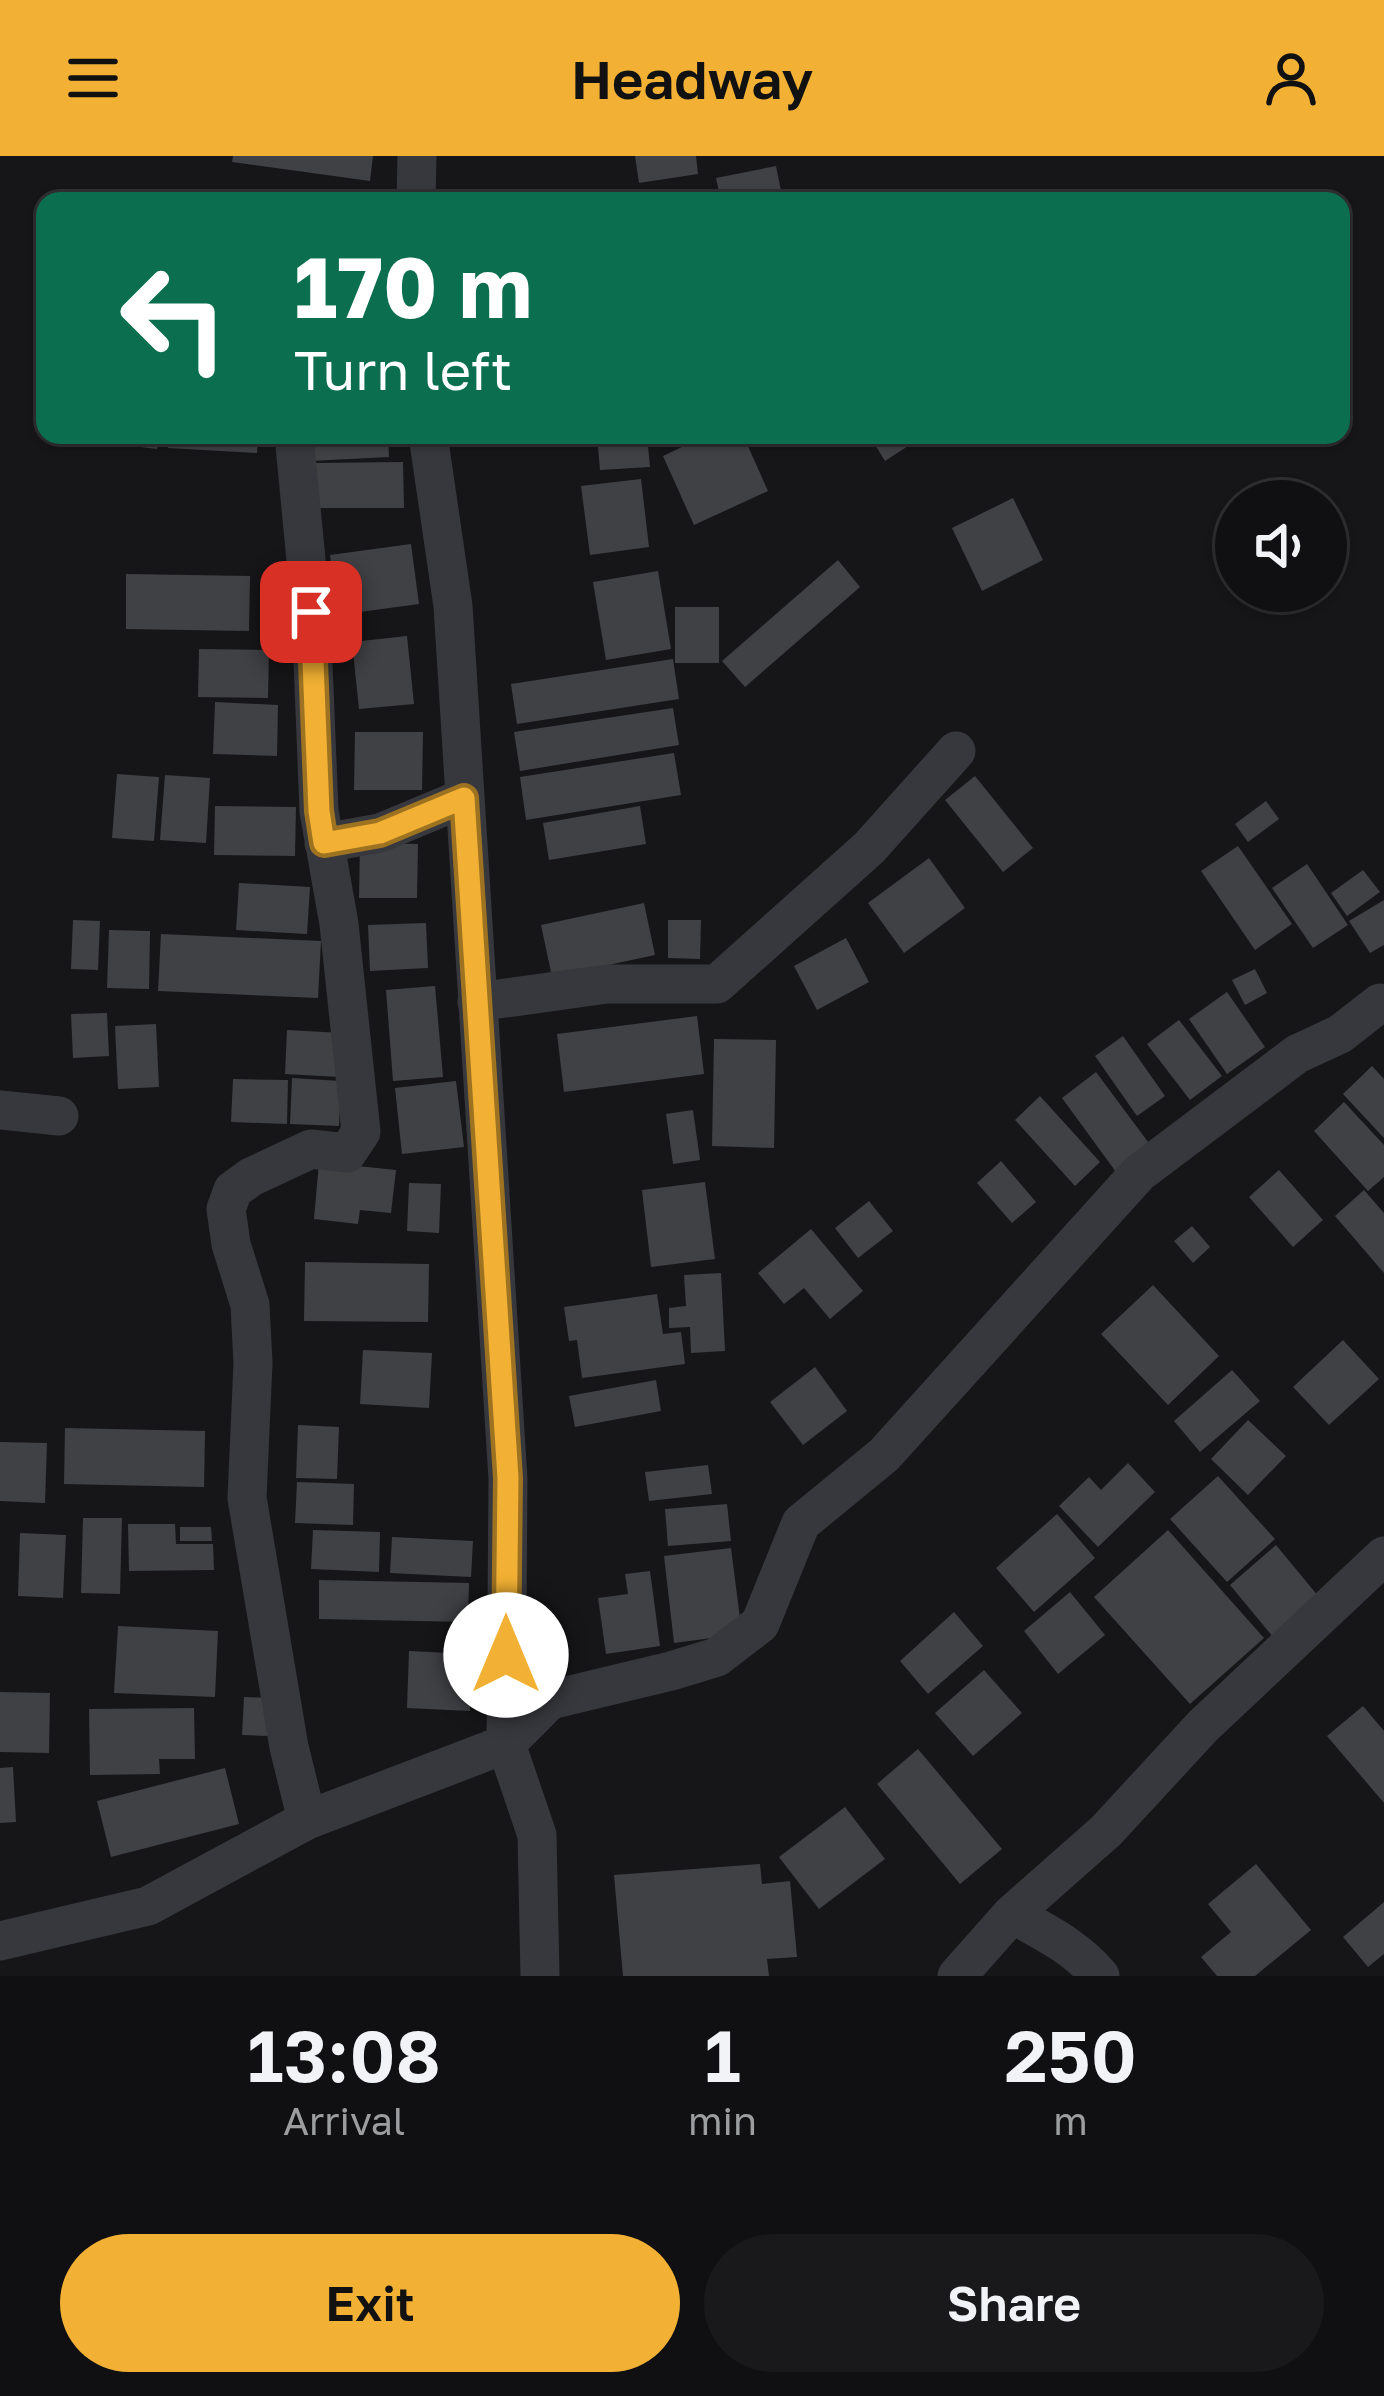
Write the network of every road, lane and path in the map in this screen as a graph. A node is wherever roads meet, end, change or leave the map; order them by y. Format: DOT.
graph roads {
  1 [pos="417,156"];
  2 [pos="416,192"];
  3 [pos="295,444"];
  4 [pos="429,444"];
  5 [pos="956,751"];
  6 [pos="464,798"];
  7 [pos="324,843"];
  8 [pos="477,1003"];
  9 [pos="1380,1003"];
  10 [pos="0,1110"];
  11 [pos="59,1116"];
  12 [pos="1384,1556"];
  13 [pos="506,1744"];
  14 [pos="307,1820"];
  15 [pos="1012,1914"];
  16 [pos="0,1941"];
  17 [pos="540,1976"];
  18 [pos="956,1976"];
  19 [pos="1100,1976"];
  1 -- 2 [label="street"];
  3 -- 7 [label="street"];
  4 -- 6 [label="street"];
  5 -- 8 [label="street"];
  6 -- 7 [label="street"];
  6 -- 8 [label="street"];
  7 -- 14 [label="street"];
  8 -- 13 [label="street"];
  9 -- 13 [label="street"];
  10 -- 11 [label="street"];
  12 -- 15 [label="street"];
  13 -- 14 [label="street"];
  13 -- 17 [label="street"];
  14 -- 16 [label="street"];
  15 -- 18 [label="street"];
  15 -- 19 [label="street"];
}
